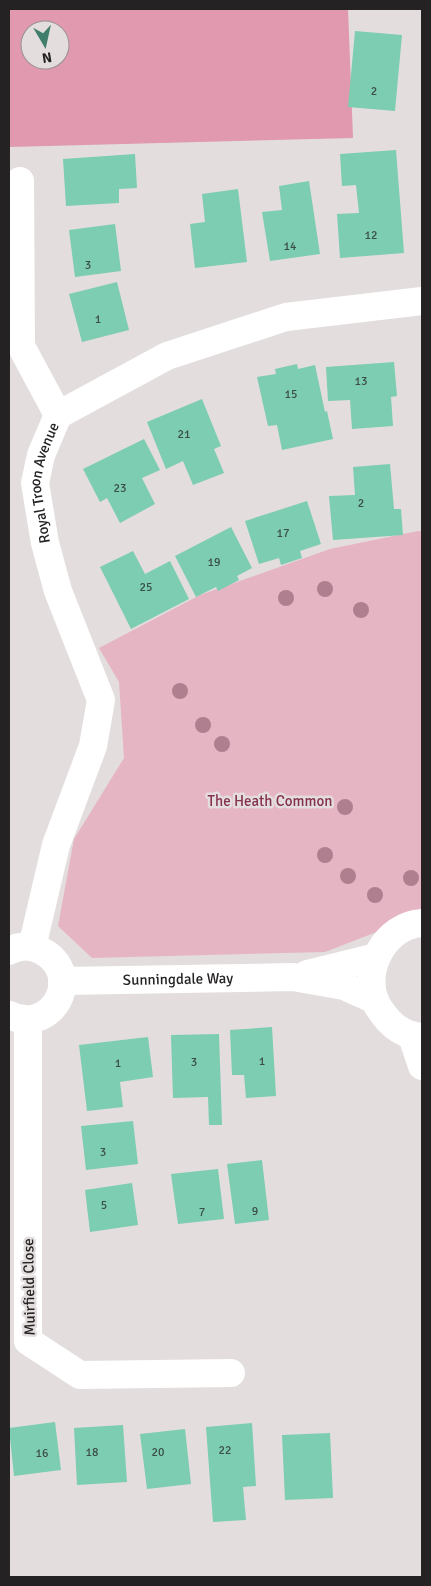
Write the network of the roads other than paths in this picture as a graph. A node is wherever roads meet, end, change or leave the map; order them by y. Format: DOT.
graph roads {
  1 [pos="20,181"];
  2 [pos="422,301"];
  3 [pos="58,415"];
  4 [pos="422,922"];
  5 [pos="21,949"];
  6 [pos="376,957"];
  7 [pos="293,978"];
  8 [pos="62,981"];
  9 [pos="375,1000"];
  10 [pos="18,1018"];
  11 [pos="417,1036"];
  12 [pos="422,1066"];
  13 [pos="231,1373"];
  1 -- 3 [label="street"];
  2 -- 3 [label="street, Royal Troon Avenue"];
  3 -- 5 [label="street, Royal Troon Avenue"];
  4 -- 6 [label="street"];
  5 -- 8 [label="street"];
  6 -- 7 [label="street, Sunningdale Way"];
  6 -- 9 [label="street"];
  7 -- 8 [label="street, Sunningdale Way"];
  7 -- 9 [label="street, Sunningdale Way"];
  8 -- 10 [label="street"];
  9 -- 11 [label="street"];
  10 -- 13 [label="street, Muirfield Close"];
  11 -- 12 [label="street"];
}
